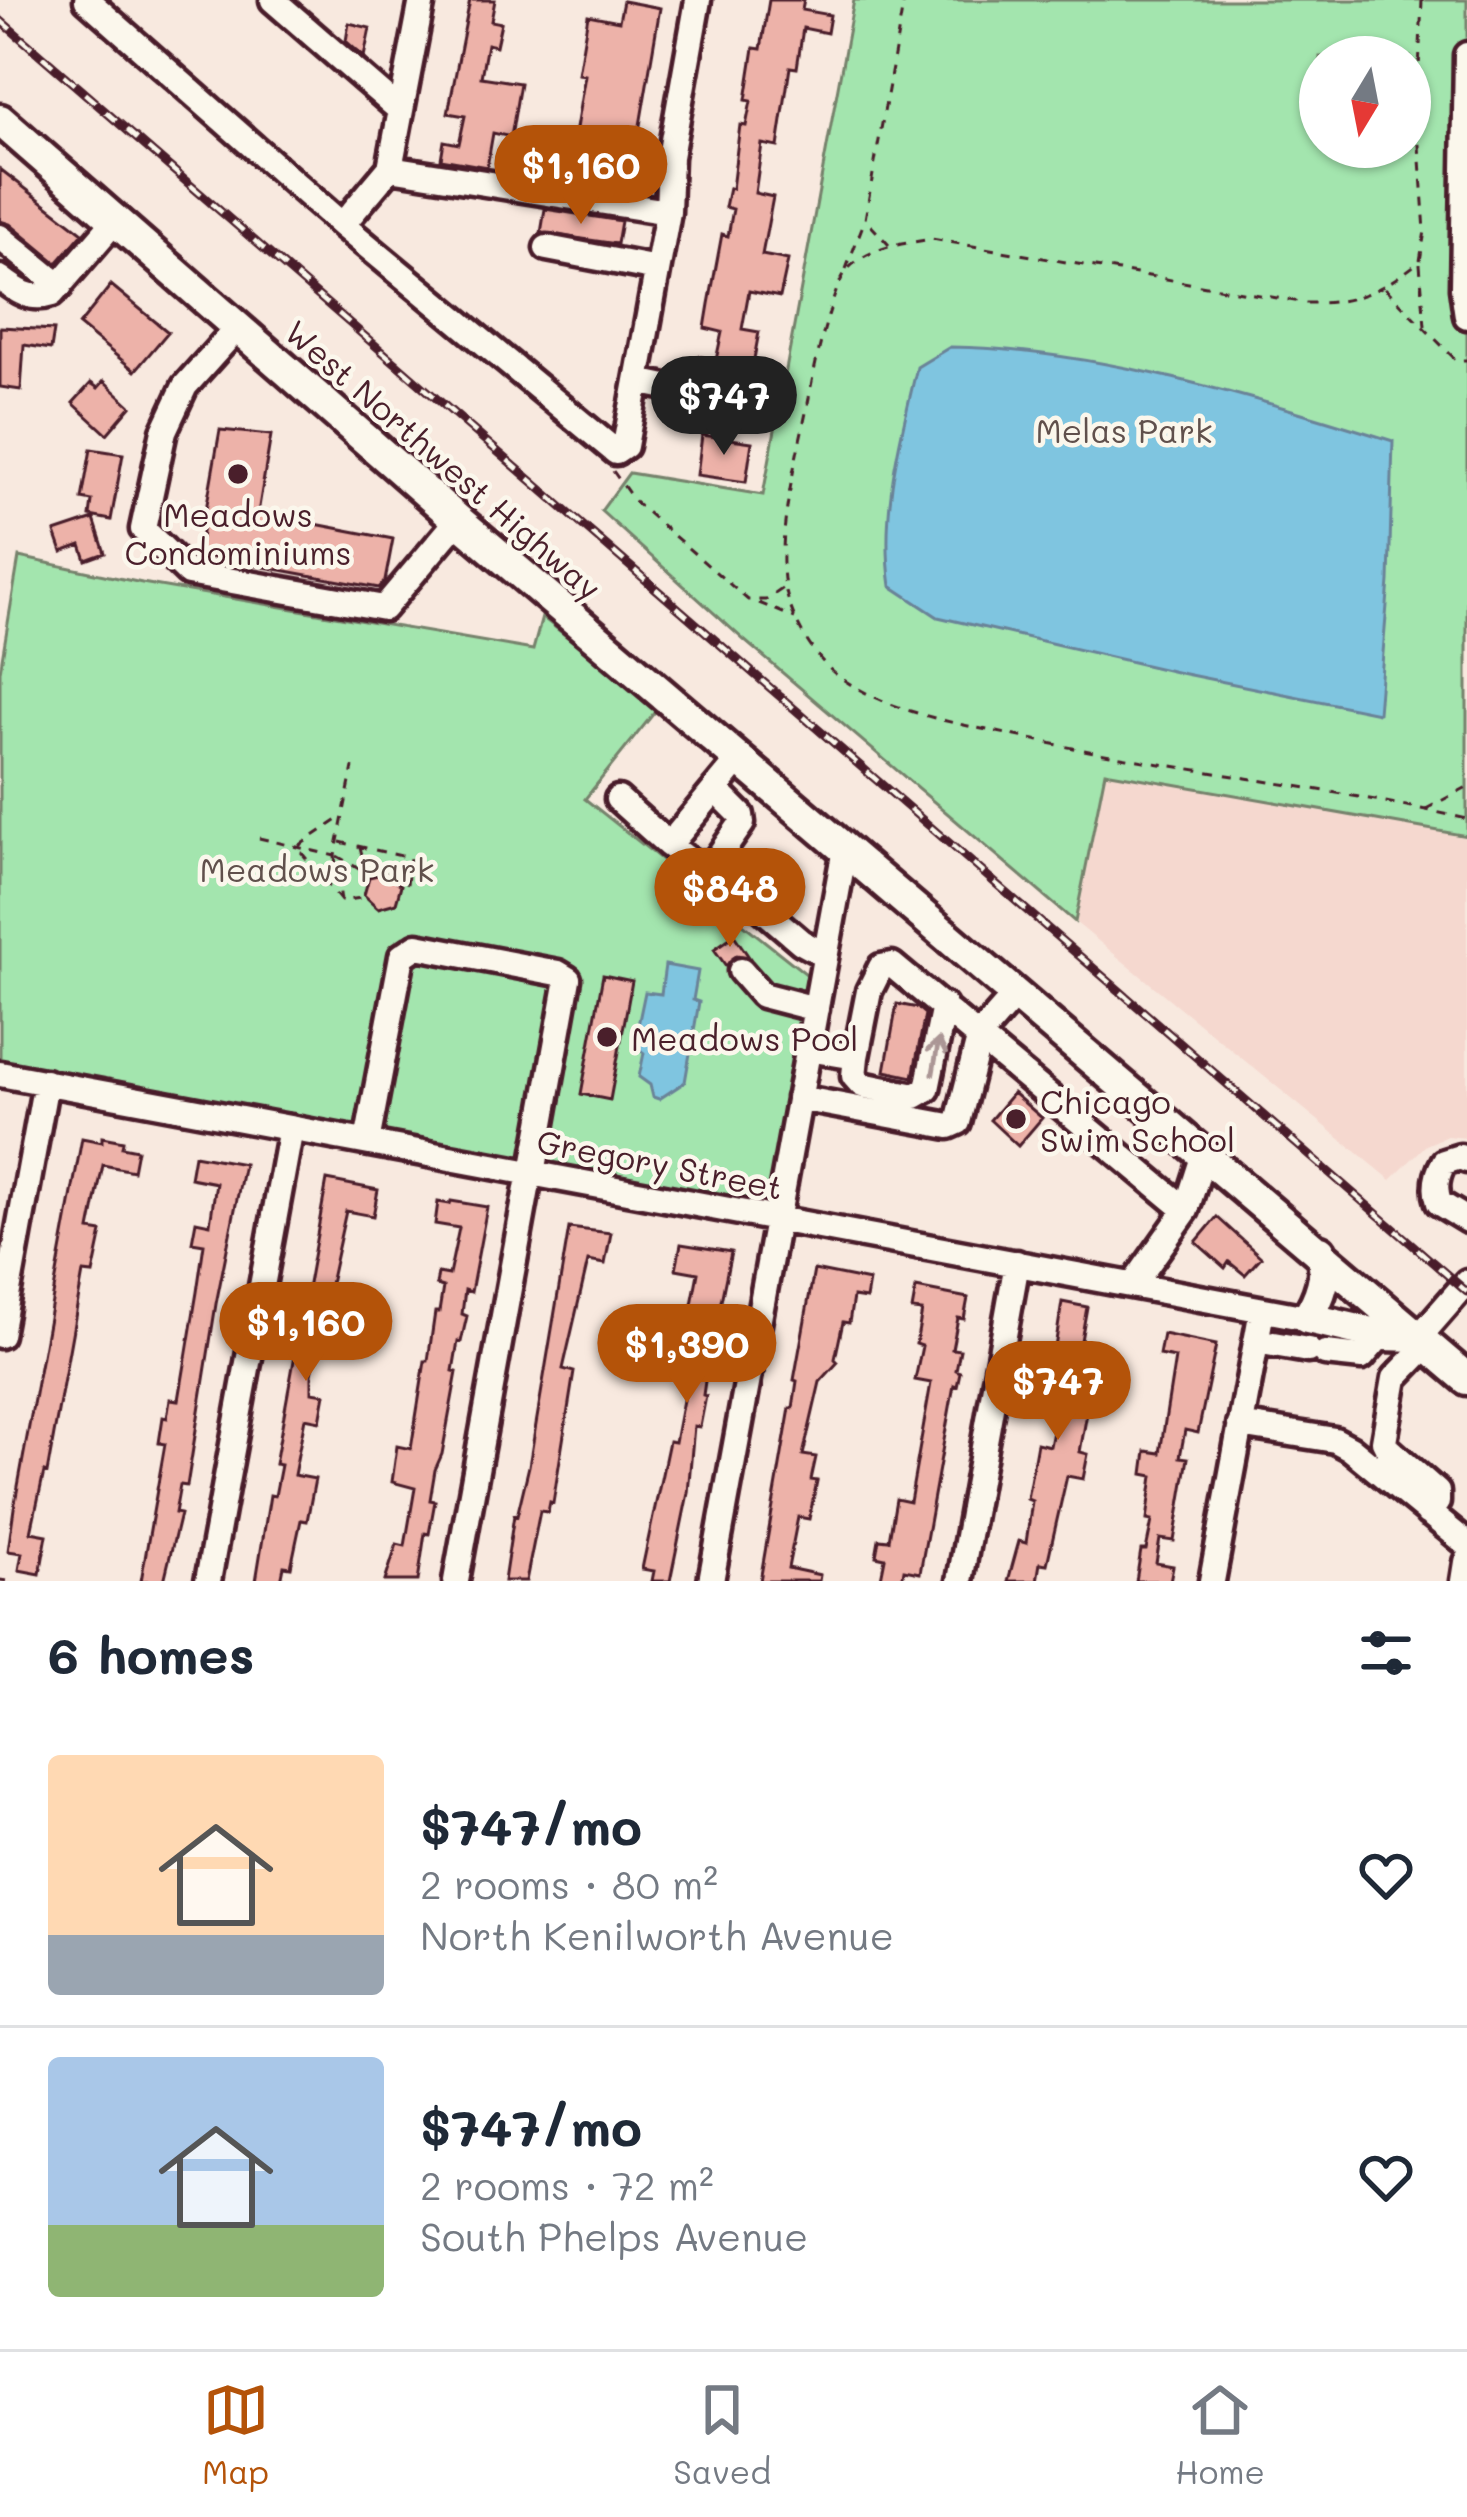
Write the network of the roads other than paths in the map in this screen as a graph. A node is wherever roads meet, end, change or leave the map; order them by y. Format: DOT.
graph roads {
  1 [pos="87,0"];
  2 [pos="273,0"];
  3 [pos="422,0"];
  4 [pos="698,0"];
  5 [pos="1467,56"];
  6 [pos="401,111"];
  7 [pos="0,120"];
  8 [pos="390,168"];
  9 [pos="668,212"];
  10 [pos="114,222"];
  11 [pos="342,224"];
  12 [pos="0,237"];
  13 [pos="548,248"];
  14 [pos="658,269"];
  15 [pos="0,278"];
  16 [pos="60,286"];
  17 [pos="1467,316"];
  18 [pos="237,328"];
  19 [pos="637,381"];
  20 [pos="757,406"];
  21 [pos="458,520"];
  22 [pos="740,760"];
  23 [pos="715,789"];
  24 [pos="618,799"];
  25 [pos="669,844"];
  26 [pos="845,849"];
  27 [pos="724,877"];
  28 [pos="825,955"];
  29 [pos="742,971"];
  30 [pos="1016,994"];
  31 [pos="944,1006"];
  32 [pos="816,1009"];
  33 [pos="980,1035"];
  34 [pos="808,1049"];
  35 [pos="856,1057"];
  36 [pos="0,1074"];
  37 [pos="46,1082"];
  38 [pos="799,1098"];
  39 [pos="291,1128"];
  40 [pos="368,1142"];
  41 [pos="1204,1154"];
  42 [pos="1467,1160"];
  43 [pos="532,1173"];
  44 [pos="1236,1181"];
  45 [pos="1186,1210"];
  46 [pos="777,1219"];
  47 [pos="1467,1220"];
  48 [pos="1320,1251"];
  49 [pos="1016,1263"];
  50 [pos="1467,1282"];
  51 [pos="1133,1286"];
  52 [pos="1262,1310"];
  53 [pos="1307,1318"];
  54 [pos="0,1335"];
  55 [pos="1381,1335"];
  56 [pos="1256,1340"];
  57 [pos="1424,1340"];
  58 [pos="1467,1378"];
  59 [pos="1240,1425"];
  60 [pos="1428,1513"];
  61 [pos="1467,1544"];
  62 [pos="1467,1562"];
  63 [pos="208,1581"];
  64 [pos="456,1581"];
  65 [pos="711,1581"];
  66 [pos="960,1581"];
  67 [pos="1212,1581"];
  68 [pos="1464,1581"];
  1 -- 11 [label="street"];
  2 -- 6 [label="street"];
  3 -- 6 [label="street"];
  4 -- 9 [label="street"];
  5 -- 17 [label="street"];
  6 -- 8 [label="street"];
  7 -- 10 [label="main road, West Northwest Highway"];
  8 -- 9 [label="street"];
  8 -- 11 [label="street"];
  9 -- 14 [label="street"];
  10 -- 16 [label="street"];
  10 -- 18 [label="main road, West Northwest Highway"];
  11 -- 19 [label="street"];
  12 -- 16 [label="street"];
  13 -- 14 [label="street"];
  14 -- 19 [label="street"];
  15 -- 16 [label="street"];
  18 -- 21 [label="main road, West Northwest Highway"];
  18 -- 21 [label="street"];
  19 -- 20 [label="street"];
  21 -- 22 [label="main road, West Northwest Highway"];
  22 -- 23 [label="street"];
  22 -- 26 [label="main road, West Northwest Highway"];
  23 -- 25 [label="street"];
  23 -- 25 [label="street"];
  24 -- 25 [label="street"];
  26 -- 28 [label="street"];
  26 -- 30 [label="main road, West Northwest Highway"];
  27 -- 28 [label="street"];
  28 -- 32 [label="street"];
  29 -- 32 [label="street"];
  30 -- 33 [label="street"];
  30 -- 41 [label="main road, West Northwest Highway"];
  31 -- 33 [label="street"];
  31 -- 35 [label="street"];
  35 -- 31 [label="street, one-way"];
  32 -- 34 [label="street"];
  33 -- 38 [label="street"];
  33 -- 45 [label="street"];
  34 -- 35 [label="street"];
  34 -- 38 [label="street"];
  36 -- 37 [label="street, Gregory Street"];
  37 -- 39 [label="street, Gregory Street"];
  37 -- 54 [label="street"];
  38 -- 46 [label="street"];
  39 -- 40 [label="street, Gregory Street"];
  39 -- 63 [label="street"];
  40 -- 43 [label="street, Gregory Street"];
  40 -- 43 [label="street"];
  41 -- 44 [label="main road, West Northwest Highway"];
  41 -- 45 [label="street"];
  42 -- 47 [label="street"];
  43 -- 46 [label="street, Gregory Street"];
  43 -- 64 [label="street"];
  44 -- 45 [label="street"];
  44 -- 48 [label="main road, West Northwest Highway"];
  45 -- 51 [label="street"];
  46 -- 49 [label="street, Gregory Street"];
  46 -- 65 [label="street"];
  48 -- 53 [label="main road"];
  48 -- 57 [label="main road, West Northwest Highway"];
  49 -- 51 [label="street, Gregory Street"];
  49 -- 66 [label="street"];
  50 -- 57 [label="street"];
  51 -- 52 [label="street, Gregory Street"];
  52 -- 53 [label="street, Gregory Street"];
  52 -- 56 [label="street"];
  53 -- 55 [label="main road"];
  55 -- 56 [label="street"];
  55 -- 57 [label="main road"];
  56 -- 59 [label="street"];
  57 -- 58 [label="main road, West Northwest Highway"];
  57 -- 60 [label="street"];
  59 -- 60 [label="street"];
  59 -- 67 [label="street"];
  60 -- 61 [label="street"];
  62 -- 68 [label="street"];
}
